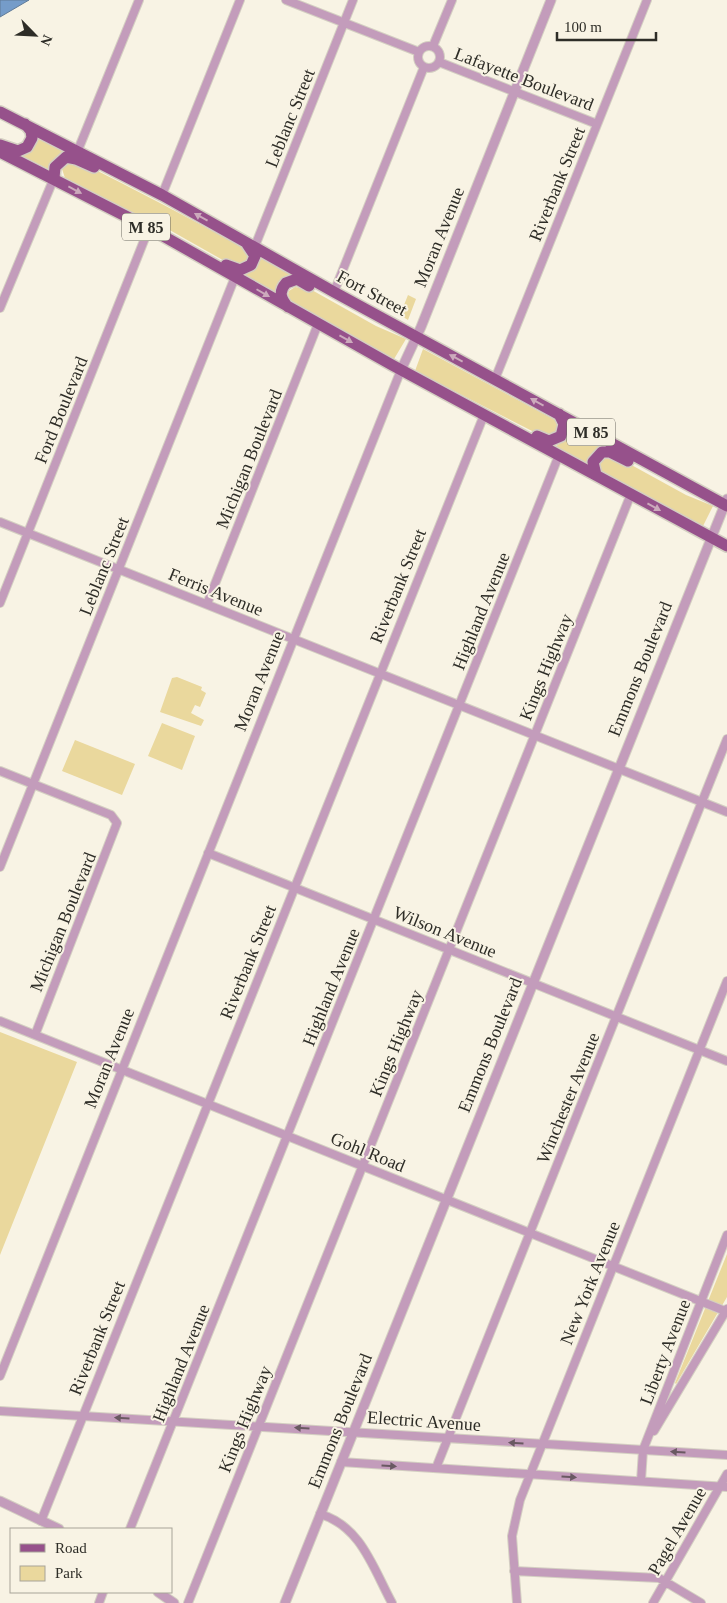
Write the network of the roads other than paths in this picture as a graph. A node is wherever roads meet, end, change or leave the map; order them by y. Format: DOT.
graph roads {
  1 [pos="139,0"];
  2 [pos="240,0"];
  3 [pos="286,0"];
  4 [pos="353,0"];
  5 [pos="452,0"];
  6 [pos="551,0"];
  7 [pos="647,0"];
  8 [pos="344,23"];
  9 [pos="433,46"];
  10 [pos="419,52"];
  11 [pos="440,62"];
  12 [pos="424,67"];
  13 [pos="515,91"];
  14 [pos="0,112"];
  15 [pos="24,123"];
  16 [pos="597,124"];
  17 [pos="0,145"];
  18 [pos="78,150"];
  19 [pos="0,152"];
  20 [pos="54,178"];
  21 [pos="162,195"];
  22 [pos="185,208"];
  23 [pos="149,228"];
  24 [pos="243,240"];
  25 [pos="255,246"];
  26 [pos="236,277"];
  27 [pos="334,292"];
  28 [pos="288,307"];
  29 [pos="0,308"];
  30 [pos="318,324"];
  31 [pos="402,329"];
  32 [pos="417,337"];
  33 [pos="401,370"];
  34 [pos="495,379"];
  35 [pos="479,412"];
  36 [pos="564,419"];
  37 [pos="559,455"];
  38 [pos="596,475"];
  39 [pos="687,484"];
  40 [pos="631,494"];
  41 [pos="726,504"];
  42 [pos="0,522"];
  43 [pos="28,534"];
  44 [pos="711,538"];
  45 [pos="727,546"];
  46 [pos="119,568"];
  47 [pos="0,603"];
  48 [pos="207,604"];
  49 [pos="294,639"];
  50 [pos="379,673"];
  51 [pos="460,706"];
  52 [pos="535,735"];
  53 [pos="727,739"];
  54 [pos="618,768"];
  55 [pos="0,771"];
  56 [pos="33,784"];
  57 [pos="702,802"];
  58 [pos="727,812"];
  59 [pos="208,853"];
  60 [pos="0,867"];
  61 [pos="293,888"];
  62 [pos="374,920"];
  63 [pos="449,949"];
  64 [pos="727,981"];
  65 [pos="532,983"];
  66 [pos="616,1016"];
  67 [pos="0,1021"];
  68 [pos="35,1035"];
  69 [pos="700,1050"];
  70 [pos="727,1062"];
  71 [pos="122,1070"];
  72 [pos="207,1104"];
  73 [pos="288,1136"];
  74 [pos="363,1166"];
  75 [pos="446,1199"];
  76 [pos="530,1232"];
  77 [pos="727,1235"];
  78 [pos="613,1266"];
  79 [pos="701,1301"];
  80 [pos="726,1310"];
  81 [pos="0,1376"];
  82 [pos="0,1411"];
  83 [pos="83,1415"];
  84 [pos="174,1420"];
  85 [pos="259,1425"];
  86 [pos="353,1431"];
  87 [pos="448,1438"];
  88 [pos="542,1444"];
  89 [pos="643,1450"];
  90 [pos="727,1455"];
  91 [pos="341,1462"];
  92 [pos="436,1468"];
  93 [pos="530,1474"];
  94 [pos="727,1474"];
  95 [pos="641,1482"];
  96 [pos="724,1486"];
  97 [pos="0,1502"];
  98 [pos="320,1514"];
  99 [pos="41,1521"];
  100 [pos="57,1528"];
  101 [pos="130,1528"];
  102 [pos="514,1570"];
  103 [pos="666,1581"];
  104 [pos="159,1593"];
  105 [pos="174,1603"];
  106 [pos="188,1603"];
  107 [pos="285,1603"];
  108 [pos="392,1603"];
  109 [pos="517,1603"];
  110 [pos="653,1603"];
  111 [pos="701,1603"];
  1 -- 18 [label="street"];
  2 -- 21 [label="street"];
  3 -- 8 [label="street"];
  4 -- 8 [label="street, Leblanc Street"];
  5 -- 9 [label="street"];
  6 -- 13 [label="street, Moran Avenue"];
  7 -- 16 [label="street, Riverbank Street"];
  8 -- 10 [label="street"];
  8 -- 25 [label="street, Leblanc Street"];
  9 -- 10 [label="street"];
  9 -- 11 [label="street"];
  10 -- 12 [label="street"];
  11 -- 12 [label="street"];
  11 -- 13 [label="street, Lafayette Boulevard"];
  12 -- 27 [label="street"];
  13 -- 16 [label="street, Lafayette Boulevard"];
  13 -- 32 [label="street, Moran Avenue"];
  14 -- 15 [label="main road, Fort Street / M 85"];
  15 -- 17 [label="main road"];
  15 -- 18 [label="main road, Fort Street / M 85"];
  16 -- 34 [label="street, Riverbank Street"];
  18 -- 21 [label="main road, Fort Street / M 85"];
  19 -- 20 [label="main road, M 85"];
  20 -- 22 [label="main road"];
  20 -- 23 [label="main road, M 85, one-way"];
  20 -- 29 [label="street"];
  21 -- 22 [label="main road, Fort Street / M 85"];
  24 -- 22 [label="main road, Fort Street / M 85, one-way"];
  23 -- 24 [label="main road"];
  23 -- 26 [label="main road, M 85"];
  23 -- 43 [label="street, Ford Boulevard"];
  24 -- 25 [label="main road, Fort Street / M 85"];
  25 -- 27 [label="main road, Fort Street / M 85"];
  26 -- 28 [label="main road, M 85, one-way"];
  26 -- 46 [label="street, Leblanc Street"];
  27 -- 31 [label="main road, Fort Street / M 85"];
  28 -- 30 [label="main road, M 85"];
  28 -- 31 [label="main road"];
  30 -- 33 [label="main road, M 85, one-way"];
  30 -- 48 [label="street, Michigan Boulevard"];
  31 -- 32 [label="main road, Fort Street / M 85"];
  32 -- 33 [label="street, Moran Avenue"];
  34 -- 32 [label="main road, Fort Street / M 85, one-way"];
  33 -- 35 [label="main road, M 85"];
  33 -- 49 [label="street, Moran Avenue"];
  36 -- 34 [label="main road, Fort Street / M 85, one-way"];
  35 -- 36 [label="main road"];
  35 -- 37 [label="main road, M 85"];
  35 -- 50 [label="street, Riverbank Street"];
  36 -- 39 [label="main road, Fort Street / M 85"];
  37 -- 38 [label="main road, M 85"];
  37 -- 51 [label="street, Highland Avenue"];
  38 -- 39 [label="main road"];
  38 -- 40 [label="main road, M 85"];
  39 -- 41 [label="main road, Fort Street / M 85"];
  40 -- 44 [label="main road, M 85, one-way"];
  40 -- 52 [label="street, Kings Highway"];
  41 -- 44 [label="street, Emmons Boulevard"];
  42 -- 43 [label="street, Ferris Avenue"];
  43 -- 46 [label="street, Ferris Avenue"];
  43 -- 47 [label="street, Ford Boulevard"];
  44 -- 45 [label="main road, M 85"];
  44 -- 54 [label="street, Emmons Boulevard"];
  46 -- 48 [label="street, Ferris Avenue"];
  46 -- 56 [label="street, Leblanc Street"];
  48 -- 49 [label="street, Ferris Avenue"];
  49 -- 50 [label="street, Ferris Avenue"];
  49 -- 59 [label="street, Moran Avenue"];
  50 -- 51 [label="street, Ferris Avenue"];
  50 -- 61 [label="street, Riverbank Street"];
  51 -- 52 [label="street, Ferris Avenue"];
  51 -- 62 [label="street, Highland Avenue"];
  52 -- 54 [label="street, Ferris Avenue"];
  52 -- 63 [label="street, Kings Highway"];
  53 -- 57 [label="street, Winchester Avenue"];
  54 -- 57 [label="street, Ferris Avenue"];
  54 -- 65 [label="street, Emmons Boulevard"];
  55 -- 56 [label="street"];
  56 -- 60 [label="street, Leblanc Street"];
  56 -- 68 [label="street, Michigan Boulevard"];
  57 -- 58 [label="street, Ferris Avenue"];
  57 -- 66 [label="street, Winchester Avenue"];
  59 -- 61 [label="street, Wilson Avenue"];
  59 -- 71 [label="street, Moran Avenue"];
  61 -- 62 [label="street, Wilson Avenue"];
  61 -- 72 [label="street, Riverbank Street"];
  62 -- 63 [label="street, Wilson Avenue"];
  62 -- 73 [label="street, Highland Avenue"];
  63 -- 65 [label="street, Wilson Avenue"];
  63 -- 74 [label="street, Kings Highway"];
  64 -- 69 [label="street, New York Avenue"];
  65 -- 66 [label="street, Wilson Avenue"];
  65 -- 75 [label="street, Emmons Boulevard"];
  66 -- 69 [label="street, Wilson Avenue"];
  66 -- 76 [label="street, Winchester Avenue"];
  67 -- 68 [label="street, Gohl Road"];
  68 -- 71 [label="street, Gohl Road"];
  69 -- 70 [label="street, Wilson Avenue"];
  69 -- 78 [label="street, New York Avenue"];
  71 -- 72 [label="street, Gohl Road"];
  71 -- 81 [label="street, Moran Avenue"];
  72 -- 73 [label="street, Gohl Road"];
  72 -- 83 [label="street, Riverbank Street"];
  73 -- 74 [label="street, Gohl Road"];
  73 -- 84 [label="street, Highland Avenue"];
  74 -- 75 [label="street, Gohl Road"];
  74 -- 85 [label="street, Kings Highway"];
  75 -- 76 [label="street, Gohl Road"];
  75 -- 86 [label="street, Emmons Boulevard"];
  76 -- 78 [label="street, Gohl Road"];
  76 -- 87 [label="street, Winchester Avenue"];
  77 -- 79 [label="street, Liberty Avenue"];
  78 -- 79 [label="street, Gohl Road"];
  78 -- 88 [label="street, New York Avenue"];
  79 -- 80 [label="street, Gohl Road"];
  79 -- 89 [label="street, Liberty Avenue"];
  80 -- 89 [label="street"];
  82 -- 83 [label="street, Electric Avenue"];
  84 -- 83 [label="street, Electric Avenue, one-way"];
  83 -- 99 [label="street, Riverbank Street"];
  84 -- 85 [label="street, Electric Avenue"];
  84 -- 101 [label="street, Highland Avenue"];
  86 -- 85 [label="street, Electric Avenue, one-way"];
  85 -- 106 [label="street, Kings Highway"];
  86 -- 87 [label="street, Electric Avenue"];
  86 -- 91 [label="street, Emmons Boulevard"];
  88 -- 87 [label="street, Electric Avenue, one-way"];
  87 -- 92 [label="street, Winchester Avenue"];
  88 -- 89 [label="street, Electric Avenue"];
  88 -- 93 [label="street, New York Avenue"];
  90 -- 89 [label="street, Electric Avenue, one-way"];
  89 -- 95 [label="street, Liberty Avenue"];
  91 -- 92 [label="street, one-way"];
  91 -- 98 [label="street, Emmons Boulevard"];
  92 -- 93 [label="street"];
  93 -- 95 [label="street, one-way"];
  93 -- 102 [label="street, New York Avenue"];
  94 -- 96 [label="street, Pagel Avenue"];
  95 -- 96 [label="street"];
  96 -- 103 [label="street, Pagel Avenue"];
  97 -- 99 [label="street"];
  98 -- 107 [label="street, Emmons Boulevard"];
  98 -- 108 [label="street"];
  99 -- 100 [label="street"];
  102 -- 103 [label="street"];
  102 -- 109 [label="street, New York Avenue"];
  103 -- 110 [label="street, Pagel Avenue"];
  103 -- 111 [label="street"];
  104 -- 105 [label="street"];
}
